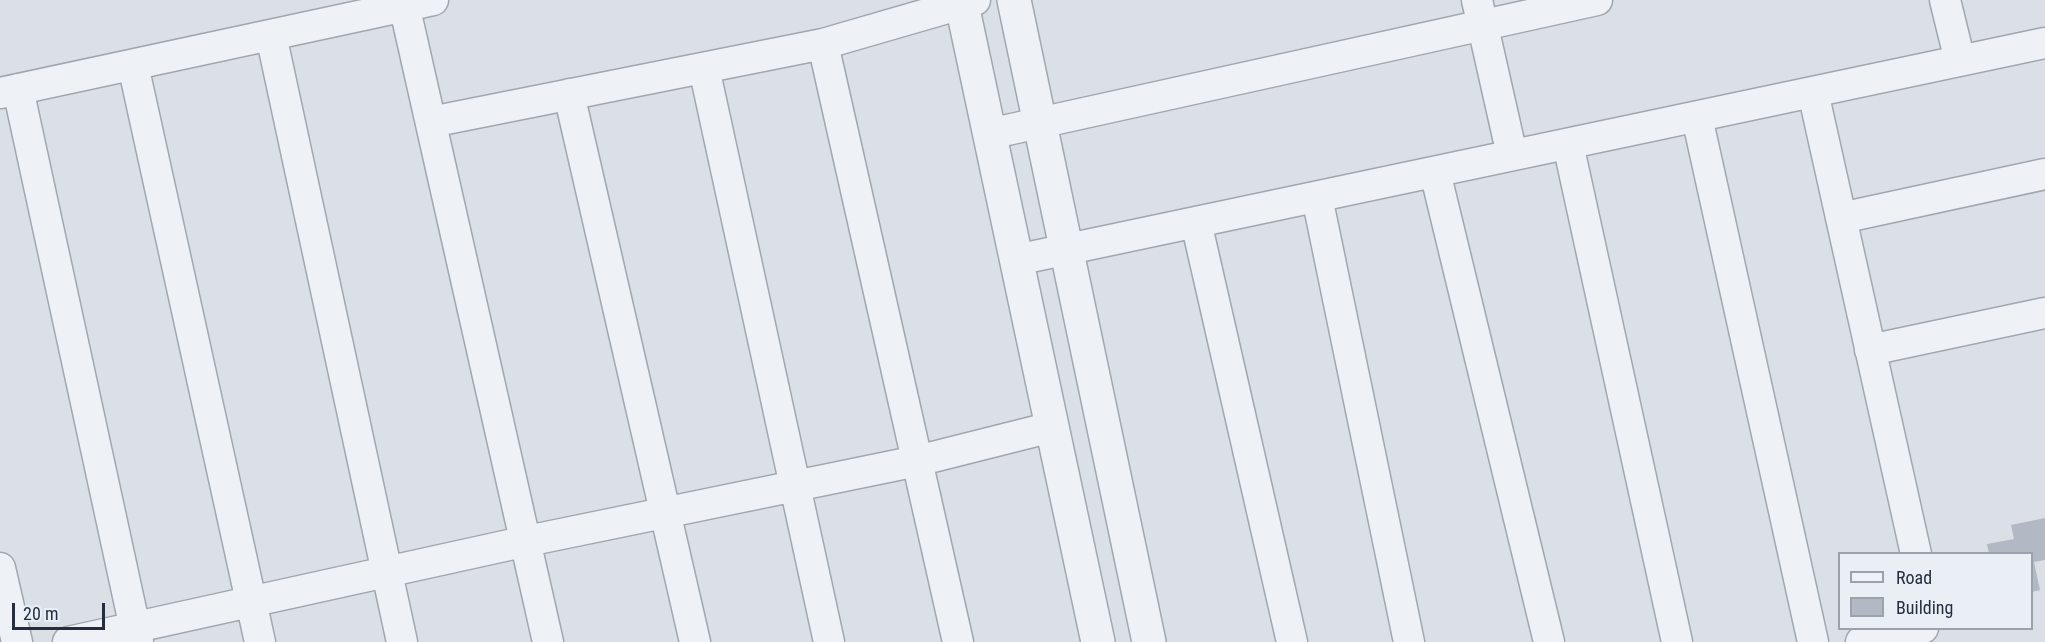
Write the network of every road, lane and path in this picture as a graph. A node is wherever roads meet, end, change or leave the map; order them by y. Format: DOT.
graph roads {
  1 [pos="433,0"];
  2 [pos="1014,0"];
  3 [pos="1596,0"];
  4 [pos="1945,0"];
  5 [pos="966,1"];
  6 [pos="404,3"];
  7 [pos="1480,12"];
  8 [pos="272,35"];
  9 [pos="2045,43"];
  10 [pos="823,44"];
  11 [pos="1960,61"];
  12 [pos="133,65"];
  13 [pos="704,68"];
  14 [pos="9,91"];
  15 [pos="1813,92"];
  16 [pos="569,94"];
  17 [pos="1697,117"];
  18 [pos="431,122"];
  19 [pos="1040,122"];
  20 [pos="989,134"];
  21 [pos="1568,144"];
  22 [pos="1512,155"];
  23 [pos="1435,172"];
  24 [pos="2045,174"];
  25 [pos="1317,197"];
  26 [pos="1841,218"];
  27 [pos="1196,222"];
  28 [pos="1067,249"];
  29 [pos="1016,260"];
  30 [pos="2045,313"];
  31 [pos="1870,350"];
  32 [pos="1052,427"];
  33 [pos="917,461"];
  34 [pos="795,486"];
  35 [pos="666,512"];
  36 [pos="527,540"];
  37 [pos="1916,552"];
  38 [pos="0,568"];
  39 [pos="386,572"];
  40 [pos="250,602"];
  41 [pos="1914,630"];
  42 [pos="136,635"];
  43 [pos="17,642"];
  44 [pos="68,642"];
  45 [pos="260,642"];
  46 [pos="402,642"];
  47 [pos="548,642"];
  48 [pos="695,642"];
  49 [pos="829,642"];
  50 [pos="958,642"];
  51 [pos="1098,642"];
  52 [pos="1149,642"];
  53 [pos="1292,642"];
  54 [pos="1409,642"];
  55 [pos="1549,642"];
  56 [pos="1677,642"];
  57 [pos="1813,642"];
  58 [pos="1861,642"];
  1 -- 6 [label="street"];
  2 -- 19 [label="street"];
  3 -- 7 [label="street"];
  4 -- 11 [label="street"];
  5 -- 10 [label="street"];
  5 -- 20 [label="street"];
  6 -- 8 [label="street"];
  6 -- 18 [label="street"];
  7 -- 19 [label="street"];
  7 -- 22 [label="street"];
  8 -- 12 [label="street"];
  8 -- 39 [label="street"];
  9 -- 11 [label="street"];
  10 -- 13 [label="street"];
  10 -- 33 [label="street"];
  11 -- 15 [label="street"];
  12 -- 14 [label="street"];
  12 -- 40 [label="street"];
  13 -- 16 [label="street"];
  13 -- 34 [label="street"];
  14 -- 42 [label="street"];
  15 -- 17 [label="street"];
  15 -- 26 [label="street"];
  16 -- 18 [label="street"];
  16 -- 35 [label="street"];
  17 -- 21 [label="street"];
  17 -- 57 [label="street"];
  18 -- 36 [label="street"];
  19 -- 20 [label="street"];
  19 -- 28 [label="street"];
  20 -- 29 [label="street"];
  21 -- 22 [label="street"];
  21 -- 56 [label="street"];
  22 -- 23 [label="street"];
  23 -- 25 [label="street"];
  23 -- 55 [label="street"];
  24 -- 26 [label="street"];
  25 -- 27 [label="street"];
  25 -- 54 [label="street"];
  26 -- 31 [label="street"];
  27 -- 28 [label="street"];
  27 -- 53 [label="street"];
  28 -- 29 [label="street"];
  28 -- 52 [label="street"];
  29 -- 32 [label="street"];
  30 -- 31 [label="street"];
  31 -- 37 [label="street"];
  32 -- 33 [label="street"];
  32 -- 51 [label="street"];
  33 -- 34 [label="street"];
  33 -- 50 [label="street"];
  34 -- 35 [label="street"];
  34 -- 49 [label="street"];
  35 -- 36 [label="street"];
  35 -- 48 [label="street"];
  36 -- 39 [label="street"];
  36 -- 47 [label="street"];
  38 -- 43 [label="street"];
  39 -- 40 [label="street"];
  39 -- 46 [label="street"];
  40 -- 42 [label="street"];
  40 -- 45 [label="street"];
  41 -- 58 [label="street"];
  42 -- 44 [label="street"];
}
